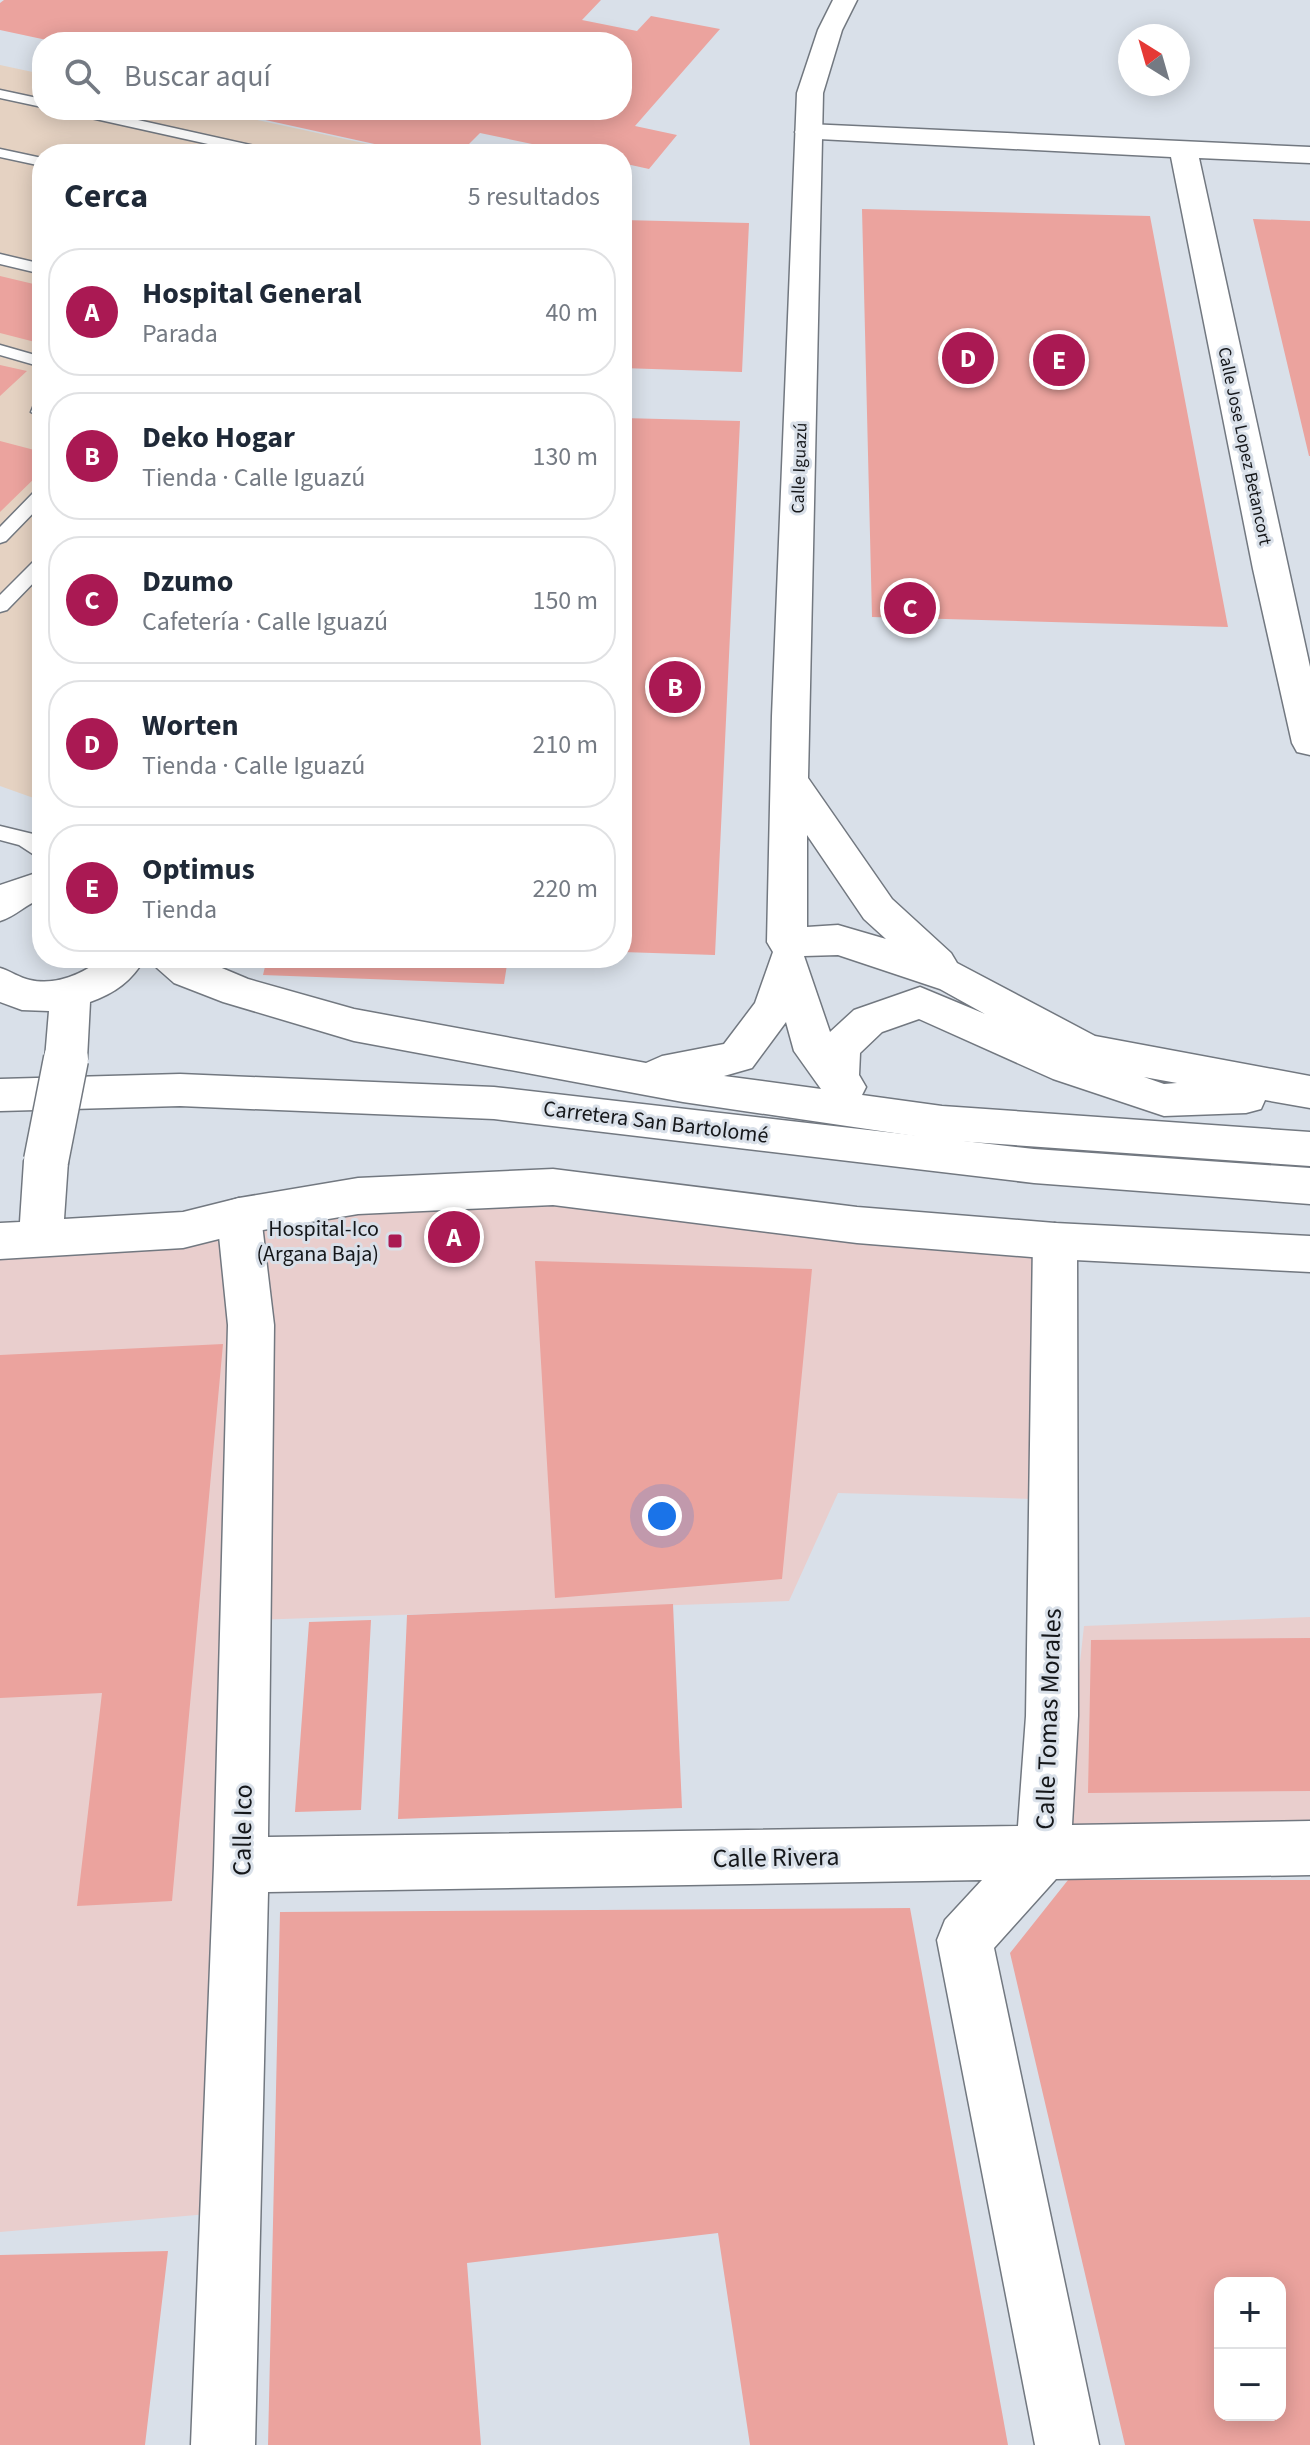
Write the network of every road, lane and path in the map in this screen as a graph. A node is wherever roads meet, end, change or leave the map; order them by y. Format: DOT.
graph roads {
  1 [pos="845,0"];
  2 [pos="0,94"];
  3 [pos="32,101"];
  4 [pos="118,120"];
  5 [pos="808,132"];
  6 [pos="228,144"];
  7 [pos="1183,148"];
  8 [pos="0,153"];
  9 [pos="1310,155"];
  10 [pos="32,160"];
  11 [pos="0,259"];
  12 [pos="32,267"];
  13 [pos="0,350"];
  14 [pos="32,359"];
  15 [pos="32,504"];
  16 [pos="0,537"];
  17 [pos="32,573"];
  18 [pos="0,606"];
  19 [pos="1310,743"];
  20 [pos="791,782"];
  21 [pos="0,833"];
  22 [pos="32,844"];
  23 [pos="32,888"];
  24 [pos="0,907"];
  25 [pos="787,952"];
  26 [pos="119,968"];
  27 [pos="183,968"];
  28 [pos="954,978"];
  29 [pos="0,983"];
  30 [pos="70,994"];
  31 [pos="920,1002"];
  32 [pos="629,1076"];
  33 [pos="838,1082"];
  34 [pos="1310,1093"];
  35 [pos="0,1095"];
  36 [pos="887,1115"];
  37 [pos="0,1119"];
  38 [pos="1310,1149"];
  39 [pos="1310,1186"];
  40 [pos="1310,1206"];
  41 [pos="239,1216"];
  42 [pos="20,1239"];
  43 [pos="1055,1241"];
  44 [pos="1310,1254"];
  45 [pos="1310,1848"];
  46 [pos="1043,1853"];
  47 [pos="241,1865"];
  48 [pos="223,2445"];
  49 [pos="1067,2445"];
  1 -- 5 [label="street, Calle Iguazú"];
  2 -- 3 [label="lane"];
  4 -- 6 [label="lane"];
  5 -- 7 [label="street"];
  5 -- 20 [label="street, Calle Iguazú"];
  7 -- 9 [label="street"];
  7 -- 19 [label="street, Calle Jose Lopez Betancort"];
  8 -- 10 [label="lane"];
  11 -- 12 [label="lane"];
  13 -- 14 [label="lane"];
  15 -- 16 [label="lane"];
  17 -- 18 [label="lane"];
  20 -- 25 [label="street, Calle Iguazú"];
  20 -- 28 [label="street"];
  21 -- 22 [label="lane"];
  23 -- 24 [label="street"];
  25 -- 28 [label="street"];
  25 -- 31 [label="street"];
  25 -- 32 [label="street"];
  25 -- 33 [label="street"];
  26 -- 30 [label="street"];
  27 -- 32 [label="street, Carretera San Bartolomé"];
  28 -- 34 [label="street"];
  29 -- 30 [label="street"];
  30 -- 42 [label="street, bridge"];
  31 -- 33 [label="street"];
  31 -- 34 [label="street"];
  32 -- 36 [label="street, Carretera San Bartolomé"];
  33 -- 36 [label="street"];
  35 -- 39 [label="street, Carretera San Bartolomé"];
  36 -- 38 [label="street, Carretera San Bartolomé"];
  37 -- 40 [label="street, Carretera San Bartolomé"];
  41 -- 42 [label="street"];
  41 -- 43 [label="street"];
  41 -- 47 [label="street, Calle Ico"];
  43 -- 44 [label="street"];
  43 -- 46 [label="street, Calle Tomas Morales"];
  45 -- 46 [label="street, Calle Rivera"];
  46 -- 47 [label="street, Calle Rivera"];
  46 -- 49 [label="street, Calle Tomas Morales"];
  47 -- 48 [label="street, Calle Ico"];
}
